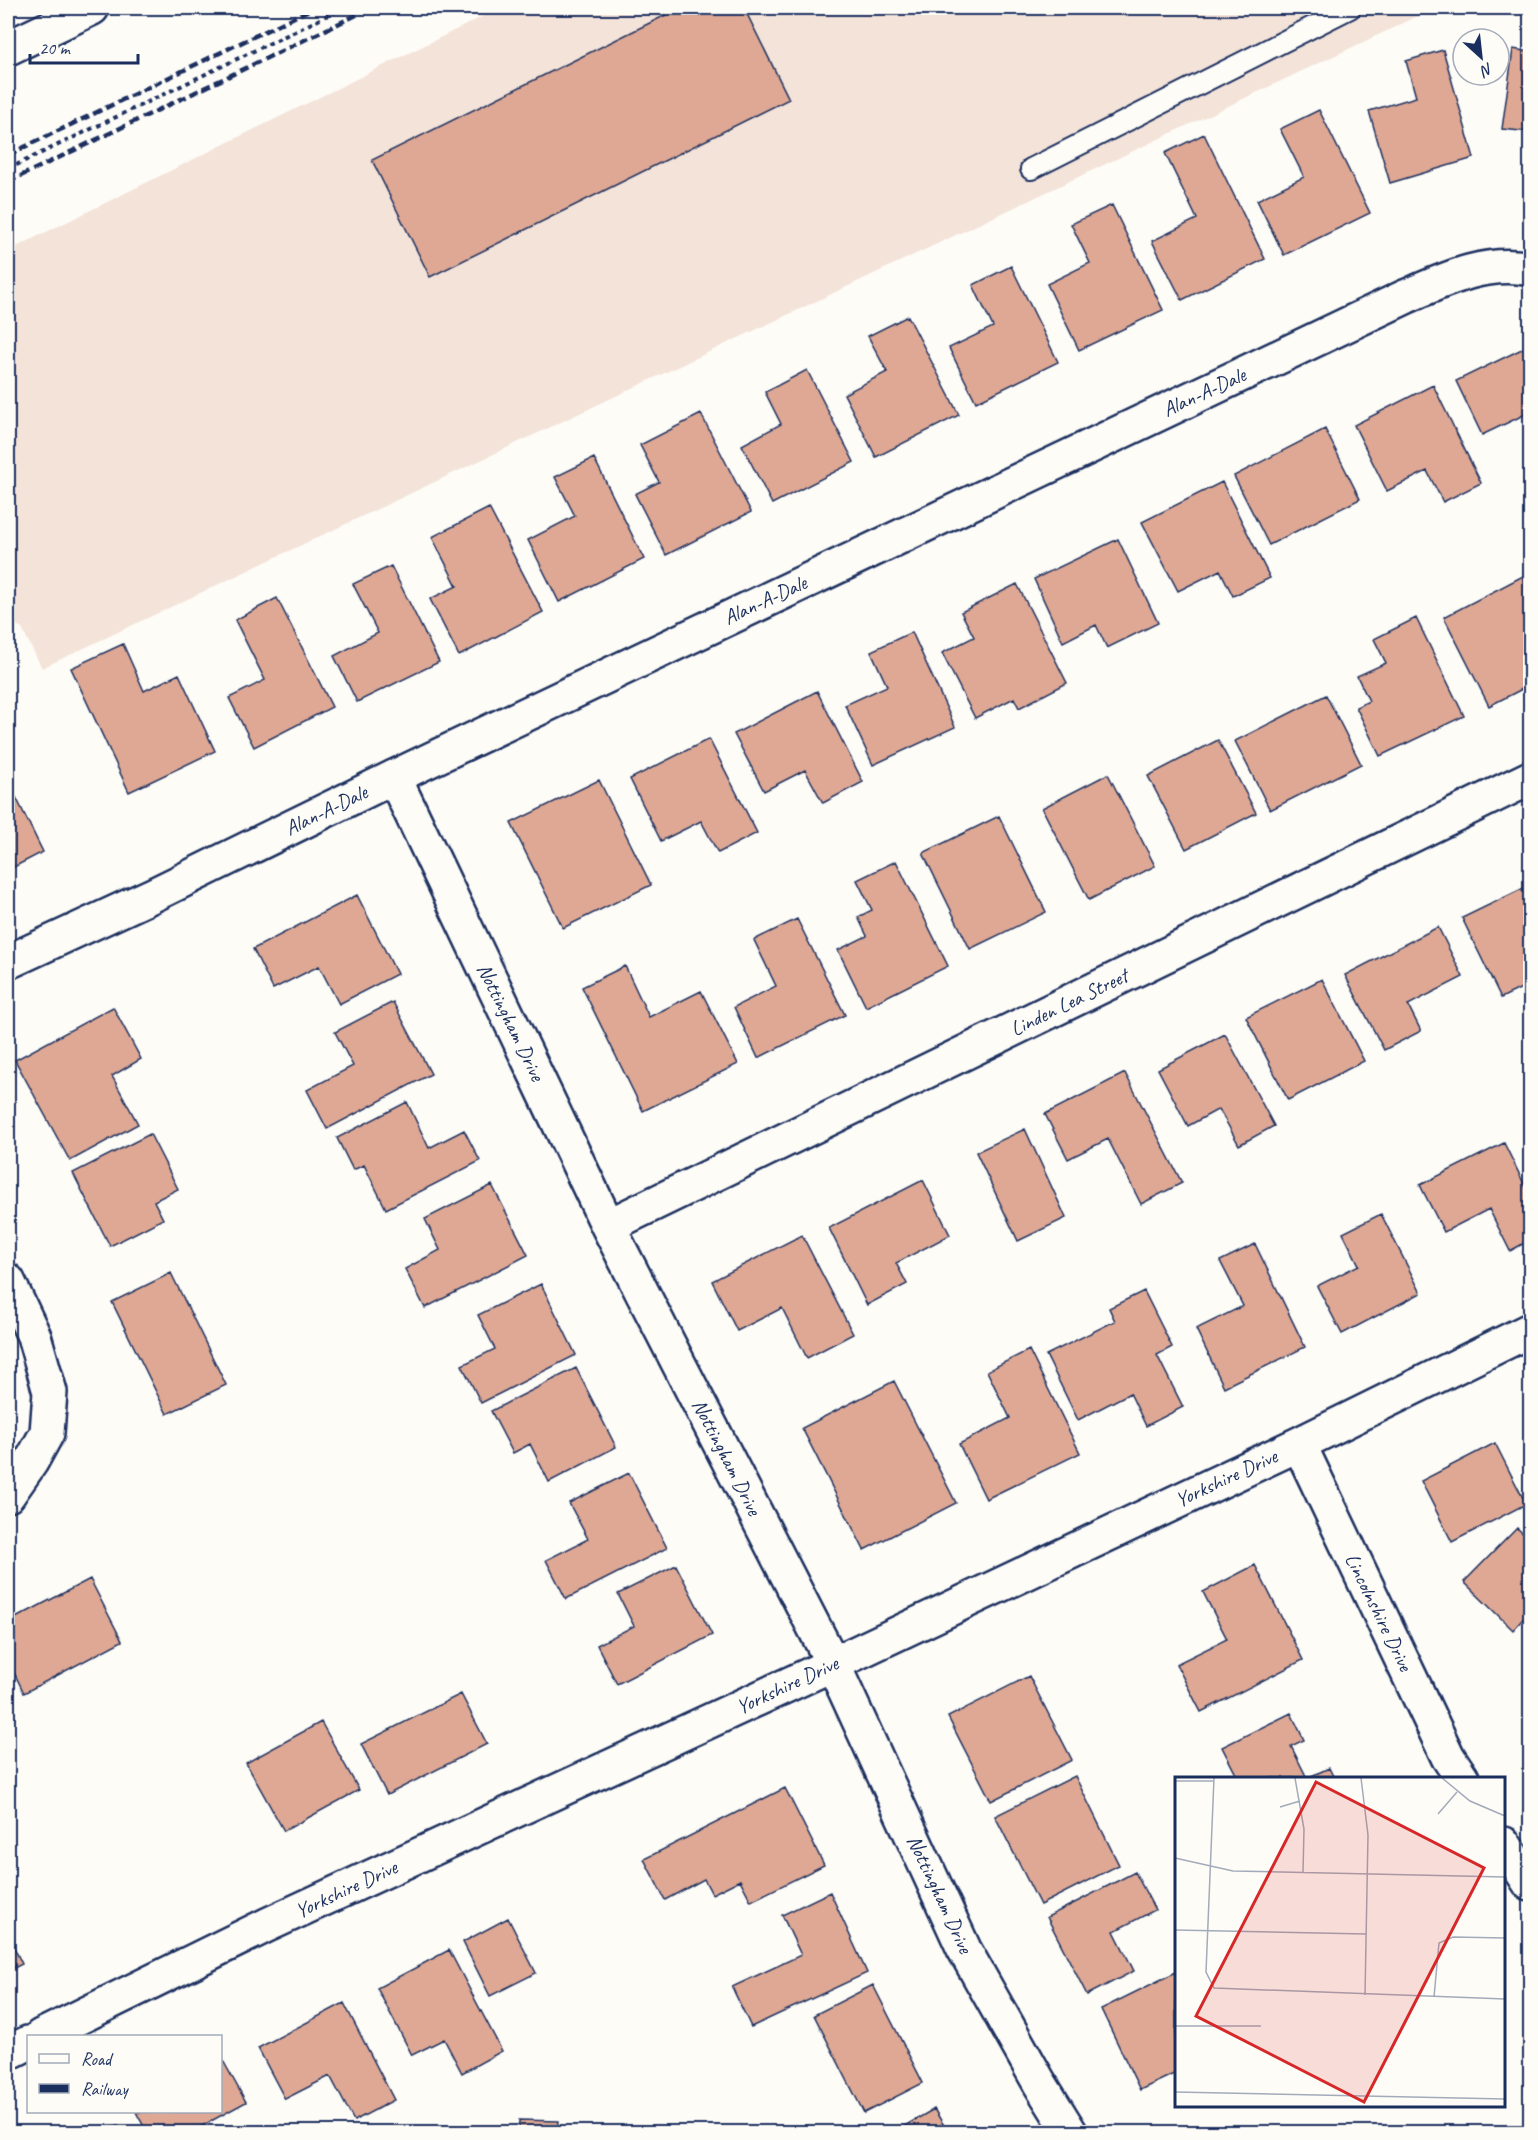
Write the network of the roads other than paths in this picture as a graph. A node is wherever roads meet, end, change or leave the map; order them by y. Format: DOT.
graph roads {
  1 [pos="92,8"];
  2 [pos="1350,8"];
  3 [pos="8,48"];
  4 [pos="1031,169"];
  5 [pos="1530,269"];
  6 [pos="393,777"];
  7 [pos="1530,778"];
  8 [pos="8,962"];
  9 [pos="608,1226"];
  10 [pos="8,1281"];
  11 [pos="1530,1330"];
  12 [pos="1299,1443"];
  13 [pos="8,1495"];
  14 [pos="833,1664"];
  15 [pos="1461,1777"];
  16 [pos="1505,1847"];
  17 [pos="1530,1884"];
  18 [pos="45,2035"];
  19 [pos="27,2044"];
  20 [pos="8,2053"];
  21 [pos="1070,2133"];
  1 -- 3 [label="street"];
  2 -- 4 [label="lane"];
  5 -- 6 [label="street, Alan-A-Dale"];
  6 -- 8 [label="street, Alan-A-Dale"];
  6 -- 9 [label="street, Nottingham Drive"];
  7 -- 9 [label="street, Linden Lea Street"];
  9 -- 14 [label="street, Nottingham Drive"];
  10 -- 13 [label="street"];
  11 -- 12 [label="street, Yorkshire Drive"];
  12 -- 14 [label="street, Yorkshire Drive"];
  12 -- 15 [label="street, Lincolnshire Drive"];
  14 -- 18 [label="street, Yorkshire Drive"];
  14 -- 21 [label="street, Nottingham Drive"];
  16 -- 17 [label="street"];
  19 -- 20 [label="street"];
}
